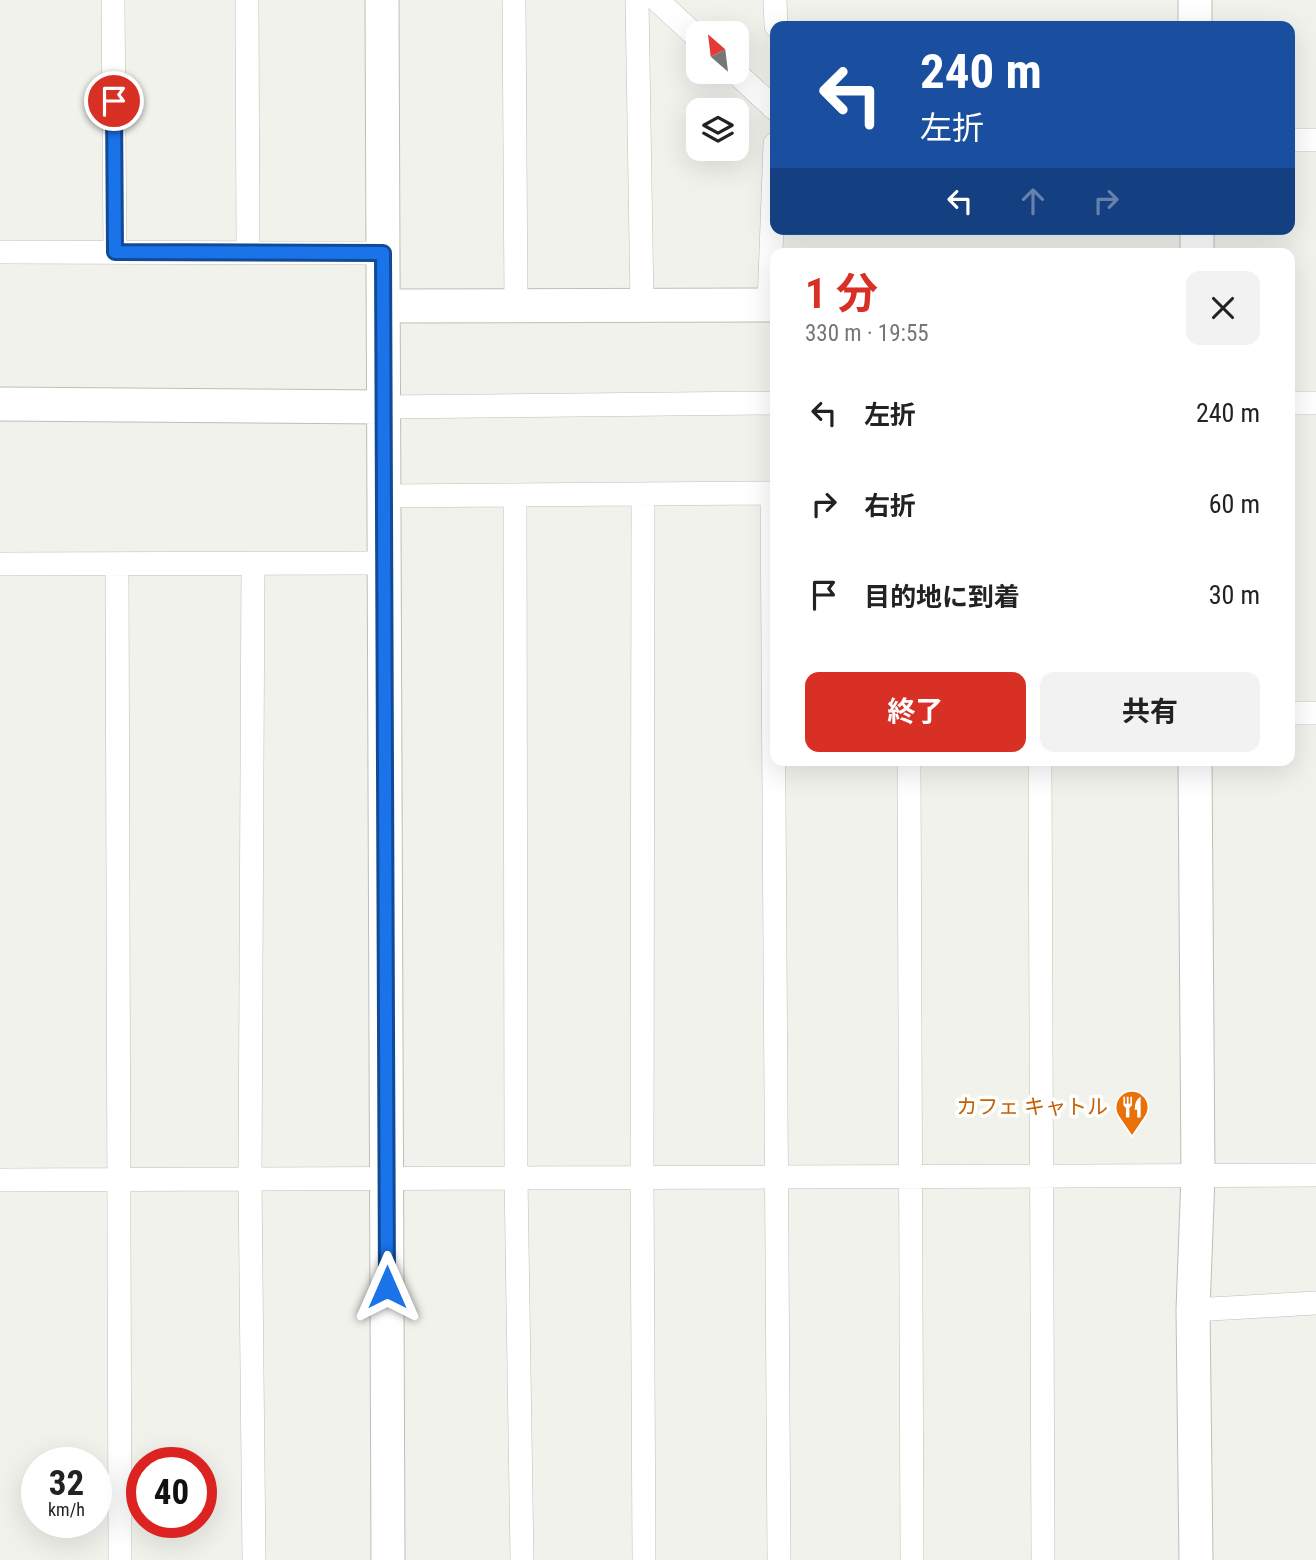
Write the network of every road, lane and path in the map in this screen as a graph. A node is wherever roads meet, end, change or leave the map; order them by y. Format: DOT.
graph roads {
  1 [pos="113,0"];
  2 [pos="247,0"];
  3 [pos="382,0"];
  4 [pos="514,0"];
  5 [pos="637,0"];
  6 [pos="657,0"];
  7 [pos="775,0"];
  8 [pos="1195,0"];
  9 [pos="776,21"];
  10 [pos="1195,21"];
  11 [pos="686,27"];
  12 [pos="748,84"];
  13 [pos="770,104"];
  14 [pos="1295,140"];
  15 [pos="1316,140"];
  16 [pos="0,252"];
  17 [pos="115,252"];
  18 [pos="248,252"];
  19 [pos="383,253"];
  20 [pos="516,304"];
  21 [pos="642,304"];
  22 [pos="770,305"];
  23 [pos="384,306"];
  24 [pos="770,403"];
  25 [pos="1295,403"];
  26 [pos="1316,403"];
  27 [pos="0,404"];
  28 [pos="383,407"];
  29 [pos="770,493"];
  30 [pos="643,494"];
  31 [pos="515,495"];
  32 [pos="384,496"];
  33 [pos="253,563"];
  34 [pos="384,563"];
  35 [pos="0,564"];
  36 [pos="117,564"];
  37 [pos="1295,713"];
  38 [pos="1316,713"];
  39 [pos="776,766"];
  40 [pos="908,766"];
  41 [pos="1040,766"];
  42 [pos="1195,766"];
  43 [pos="1316,1175"];
  44 [pos="1041,1176"];
  45 [pos="1198,1176"];
  46 [pos="778,1177"];
  47 [pos="910,1177"];
  48 [pos="386,1178"];
  49 [pos="516,1178"];
  50 [pos="642,1178"];
  51 [pos="118,1179"];
  52 [pos="250,1179"];
  53 [pos="0,1180"];
  54 [pos="1316,1303"];
  55 [pos="1194,1310"];
  56 [pos="120,1560"];
  57 [pos="254,1560"];
  58 [pos="388,1560"];
  59 [pos="522,1560"];
  60 [pos="644,1560"];
  61 [pos="779,1560"];
  62 [pos="912,1560"];
  63 [pos="1043,1560"];
  64 [pos="1196,1560"];
  1 -- 17 [label="street"];
  2 -- 18 [label="street"];
  3 -- 19 [label="street"];
  4 -- 20 [label="street"];
  5 -- 21 [label="street"];
  6 -- 11 [label="street"];
  7 -- 9 [label="street"];
  8 -- 10 [label="street"];
  12 -- 13 [label="street"];
  14 -- 15 [label="street"];
  16 -- 17 [label="street"];
  17 -- 18 [label="street"];
  18 -- 19 [label="street"];
  19 -- 23 [label="street"];
  20 -- 21 [label="street"];
  20 -- 23 [label="street"];
  21 -- 22 [label="street"];
  23 -- 28 [label="street"];
  24 -- 28 [label="street"];
  25 -- 26 [label="street"];
  27 -- 28 [label="street"];
  28 -- 32 [label="street"];
  29 -- 30 [label="street"];
  30 -- 31 [label="street"];
  30 -- 50 [label="street"];
  31 -- 32 [label="street"];
  31 -- 49 [label="street"];
  32 -- 34 [label="street"];
  33 -- 34 [label="street"];
  33 -- 36 [label="street"];
  33 -- 52 [label="street"];
  34 -- 48 [label="street"];
  35 -- 36 [label="street"];
  36 -- 51 [label="street"];
  37 -- 38 [label="street"];
  39 -- 46 [label="street"];
  40 -- 47 [label="street"];
  41 -- 44 [label="street"];
  42 -- 45 [label="street"];
  43 -- 45 [label="street"];
  44 -- 45 [label="street"];
  44 -- 47 [label="street"];
  44 -- 63 [label="street"];
  45 -- 55 [label="street"];
  46 -- 47 [label="street"];
  46 -- 50 [label="street"];
  46 -- 61 [label="street"];
  47 -- 62 [label="street"];
  48 -- 49 [label="street"];
  48 -- 52 [label="street"];
  48 -- 58 [label="street"];
  49 -- 50 [label="street"];
  49 -- 59 [label="street"];
  50 -- 60 [label="street"];
  51 -- 52 [label="street"];
  51 -- 53 [label="street"];
  51 -- 56 [label="street"];
  52 -- 57 [label="street"];
  54 -- 55 [label="street"];
  55 -- 64 [label="street"];
}
